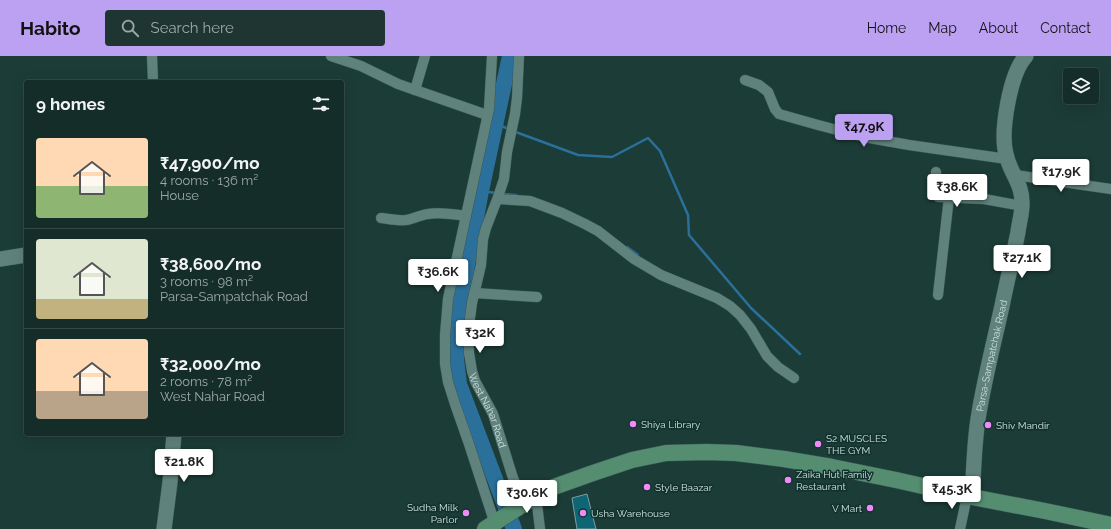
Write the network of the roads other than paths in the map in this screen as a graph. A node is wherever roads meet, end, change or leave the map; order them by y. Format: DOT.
graph roads {
  1 [pos="152,56"];
  2 [pos="331,56"];
  3 [pos="425,56"];
  4 [pos="492,56"];
  5 [pos="519,56"];
  6 [pos="1026,56"];
  7 [pos="153,80"];
  8 [pos="745,80"];
  9 [pos="415,90"];
  10 [pos="487,115"];
  11 [pos="1007,158"];
  12 [pos="936,172"];
  13 [pos="1015,175"];
  14 [pos="1111,189"];
  15 [pos="498,198"];
  16 [pos="949,198"];
  17 [pos="1022,206"];
  18 [pos="466,216"];
  19 [pos="381,218"];
  20 [pos="24,255"];
  21 [pos="0,259"];
  22 [pos="474,294"];
  23 [pos="938,295"];
  24 [pos="536,297"];
  25 [pos="794,378"];
  26 [pos="174,436"];
  27 [pos="970,496"];
  28 [pos="527,502"];
  29 [pos="495,525"];
  30 [pos="1111,526"];
  31 [pos="164,529"];
  32 [pos="540,529"];
  33 [pos="960,529"];
  1 -- 7 [label="street"];
  2 -- 9 [label="street"];
  3 -- 9 [label="street"];
  4 -- 10 [label="street"];
  5 -- 15 [label="street, West Nahar Road"];
  6 -- 11 [label="main road, Parsa-Sampatchak Road"];
  8 -- 11 [label="street"];
  9 -- 10 [label="street"];
  10 -- 18 [label="street"];
  11 -- 13 [label="main road, Parsa-Sampatchak Road"];
  12 -- 16 [label="street"];
  13 -- 14 [label="street"];
  13 -- 17 [label="main road, Parsa-Sampatchak Road"];
  15 -- 22 [label="street, West Nahar Road"];
  15 -- 25 [label="street"];
  16 -- 17 [label="street"];
  16 -- 23 [label="street"];
  17 -- 27 [label="main road, Parsa-Sampatchak Road"];
  18 -- 19 [label="street"];
  18 -- 29 [label="street"];
  20 -- 21 [label="main road"];
  22 -- 24 [label="street"];
  22 -- 28 [label="street, West Nahar Road"];
  26 -- 31 [label="main road"];
  27 -- 28 [label="main road"];
  27 -- 30 [label="main road"];
  27 -- 33 [label="street"];
  28 -- 29 [label="main road"];
  28 -- 32 [label="street, West Nahar Road"];
}
